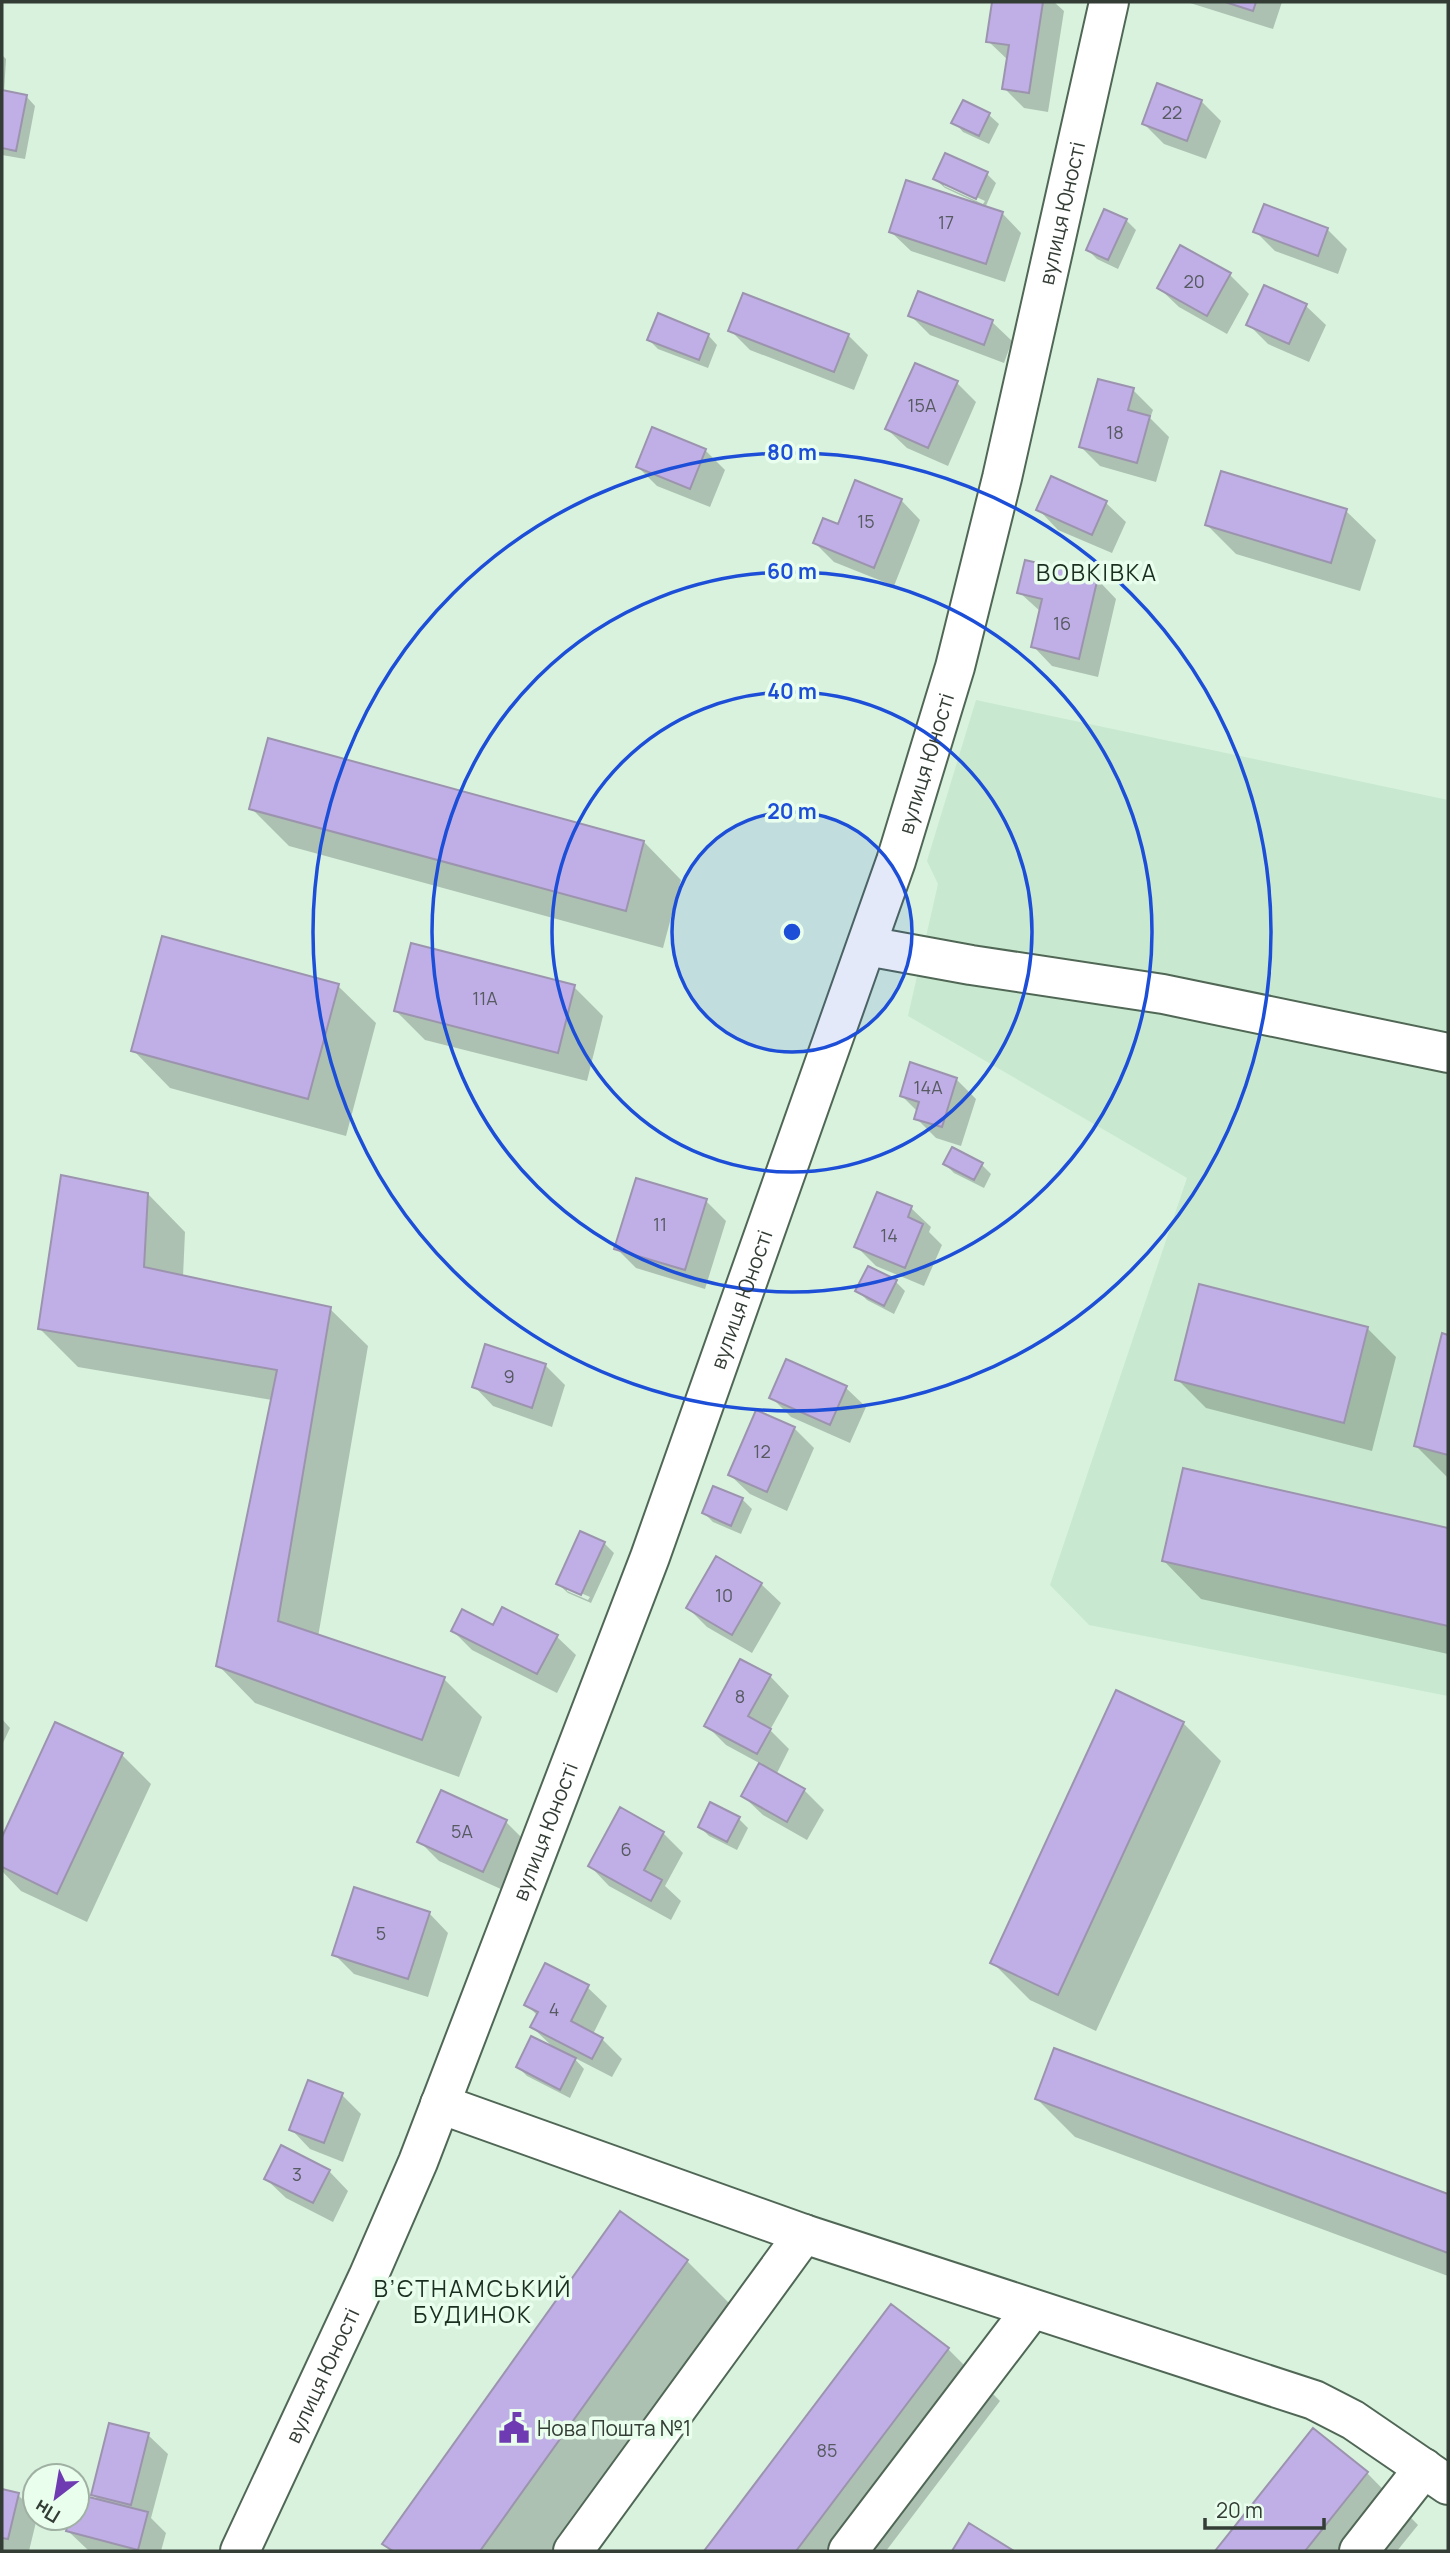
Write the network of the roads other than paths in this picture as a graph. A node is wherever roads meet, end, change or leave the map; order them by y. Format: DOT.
graph roads {
  1 [pos="1109,2"];
  2 [pos="867,946"];
  3 [pos="1448,1053"];
  4 [pos="440,2104"];
  5 [pos="804,2234"];
  6 [pos="1032,2309"];
  7 [pos="1436,2476"];
  8 [pos="240,2551"];
  9 [pos="573,2551"];
  10 [pos="848,2551"];
  11 [pos="1359,2551"];
  1 -- 2 [label="street, вулиця Юності"];
  2 -- 3 [label="street"];
  2 -- 4 [label="street, вулиця Юності"];
  4 -- 5 [label="street"];
  4 -- 8 [label="street, вулиця Юності"];
  5 -- 6 [label="street"];
  5 -- 9 [label="street"];
  6 -- 7 [label="street"];
  6 -- 10 [label="street"];
  7 -- 11 [label="street"];
}
